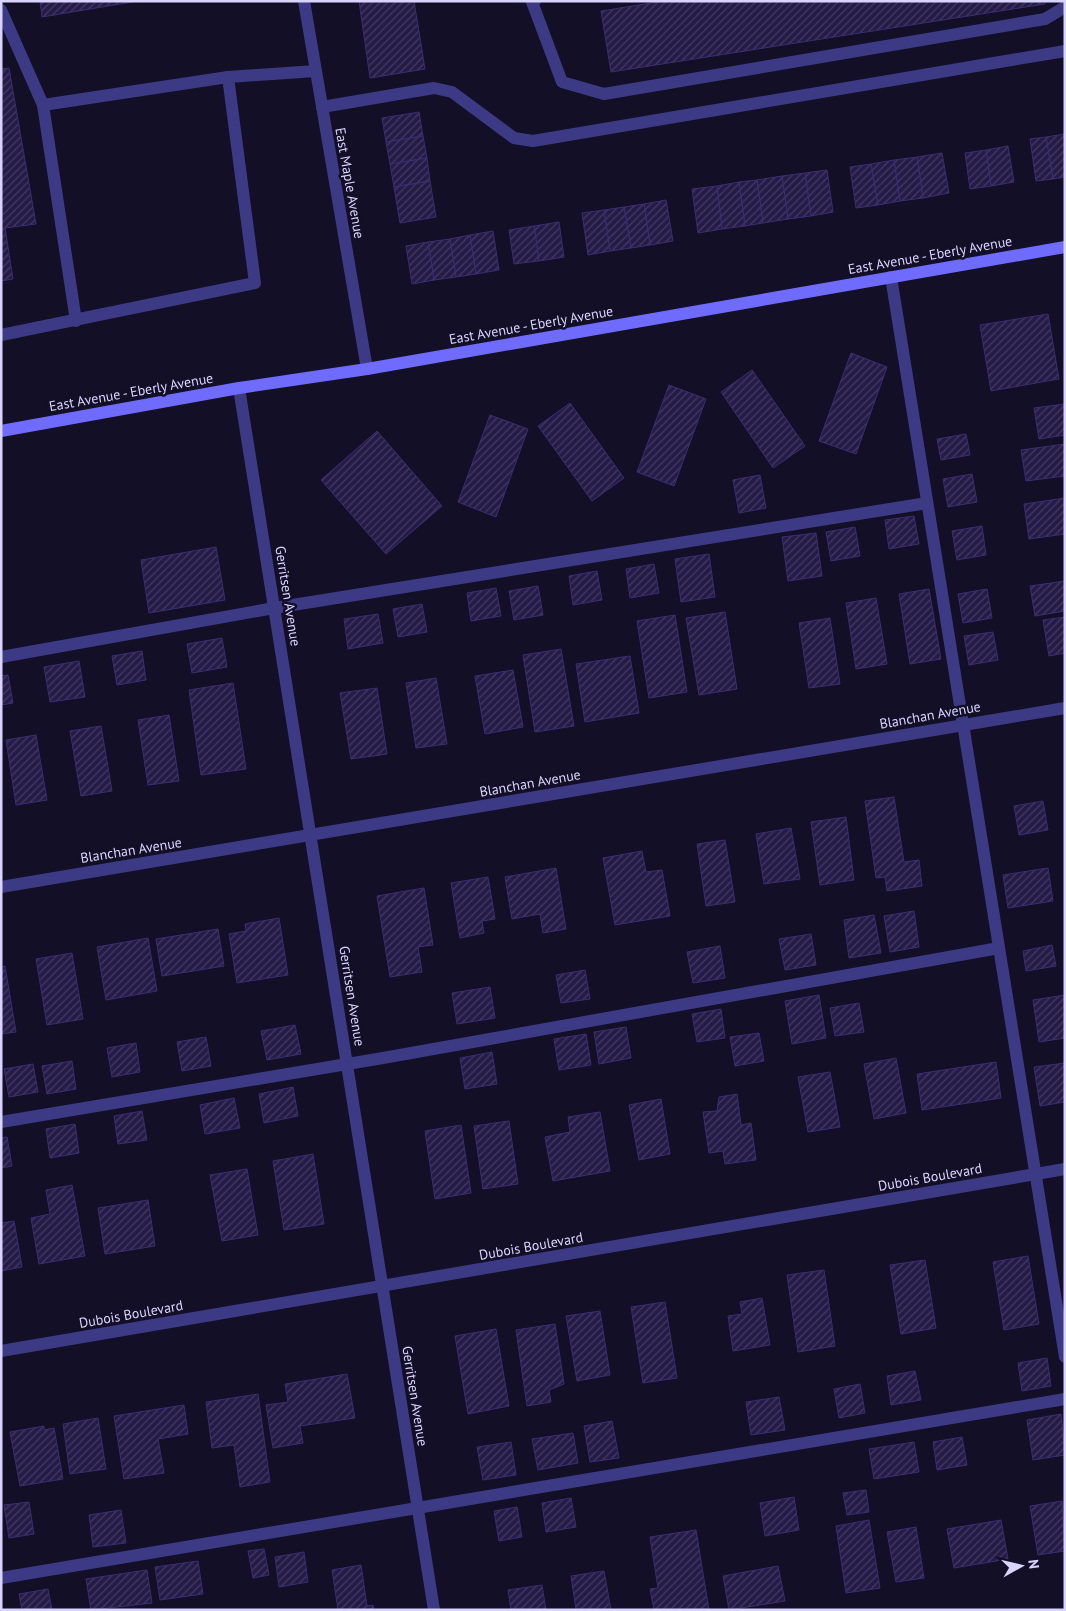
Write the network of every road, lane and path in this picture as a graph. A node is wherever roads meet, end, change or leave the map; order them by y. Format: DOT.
graph roads {
  1 [pos="304,1"];
  2 [pos="535,1"];
  3 [pos="1065,8"];
  4 [pos="1,10"];
  5 [pos="1065,51"];
  6 [pos="316,71"];
  7 [pos="228,77"];
  8 [pos="43,104"];
  9 [pos="322,107"];
  10 [pos="1065,247"];
  11 [pos="891,277"];
  12 [pos="76,321"];
  13 [pos="1,335"];
  14 [pos="367,369"];
  15 [pos="239,388"];
  16 [pos="1,431"];
  17 [pos="928,503"];
  18 [pos="274,608"];
  19 [pos="1,656"];
  20 [pos="1065,708"];
  21 [pos="963,725"];
  22 [pos="312,835"];
  23 [pos="1,887"];
  24 [pos="999,948"];
  25 [pos="348,1064"];
  26 [pos="1,1122"];
  27 [pos="1065,1169"];
  28 [pos="1035,1174"];
  29 [pos="383,1286"];
  30 [pos="1,1351"];
  31 [pos="1065,1357"];
  32 [pos="1065,1399"];
  33 [pos="417,1509"];
  34 [pos="1,1578"];
  35 [pos="434,1610"];
  1 -- 6 [label="street, East Maple Avenue"];
  2 -- 3 [label="street"];
  4 -- 8 [label="street"];
  5 -- 9 [label="street"];
  6 -- 7 [label="street"];
  6 -- 9 [label="street, East Maple Avenue"];
  7 -- 8 [label="street"];
  7 -- 12 [label="street"];
  8 -- 12 [label="street"];
  9 -- 14 [label="street, East Maple Avenue"];
  10 -- 11 [label="main road, East Avenue - Eberly Avenue"];
  11 -- 14 [label="main road, East Avenue - Eberly Avenue"];
  11 -- 17 [label="street"];
  12 -- 13 [label="street"];
  14 -- 15 [label="main road, East Avenue - Eberly Avenue"];
  15 -- 16 [label="main road, East Avenue - Eberly Avenue"];
  15 -- 18 [label="street, Gerritsen Avenue"];
  17 -- 18 [label="street"];
  17 -- 21 [label="street"];
  18 -- 19 [label="street"];
  18 -- 22 [label="street, Gerritsen Avenue"];
  20 -- 21 [label="street, Blanchan Avenue"];
  21 -- 22 [label="street, Blanchan Avenue"];
  21 -- 24 [label="street"];
  22 -- 23 [label="street, Blanchan Avenue"];
  22 -- 25 [label="street, Gerritsen Avenue"];
  24 -- 25 [label="street"];
  24 -- 28 [label="street"];
  25 -- 26 [label="street"];
  25 -- 29 [label="street, Gerritsen Avenue"];
  27 -- 28 [label="street, Dubois Boulevard"];
  28 -- 29 [label="street, Dubois Boulevard"];
  28 -- 31 [label="street"];
  29 -- 30 [label="street, Dubois Boulevard"];
  29 -- 33 [label="street, Gerritsen Avenue"];
  32 -- 33 [label="street"];
  33 -- 34 [label="street"];
  33 -- 35 [label="street, Gerritsen Avenue"];
}
